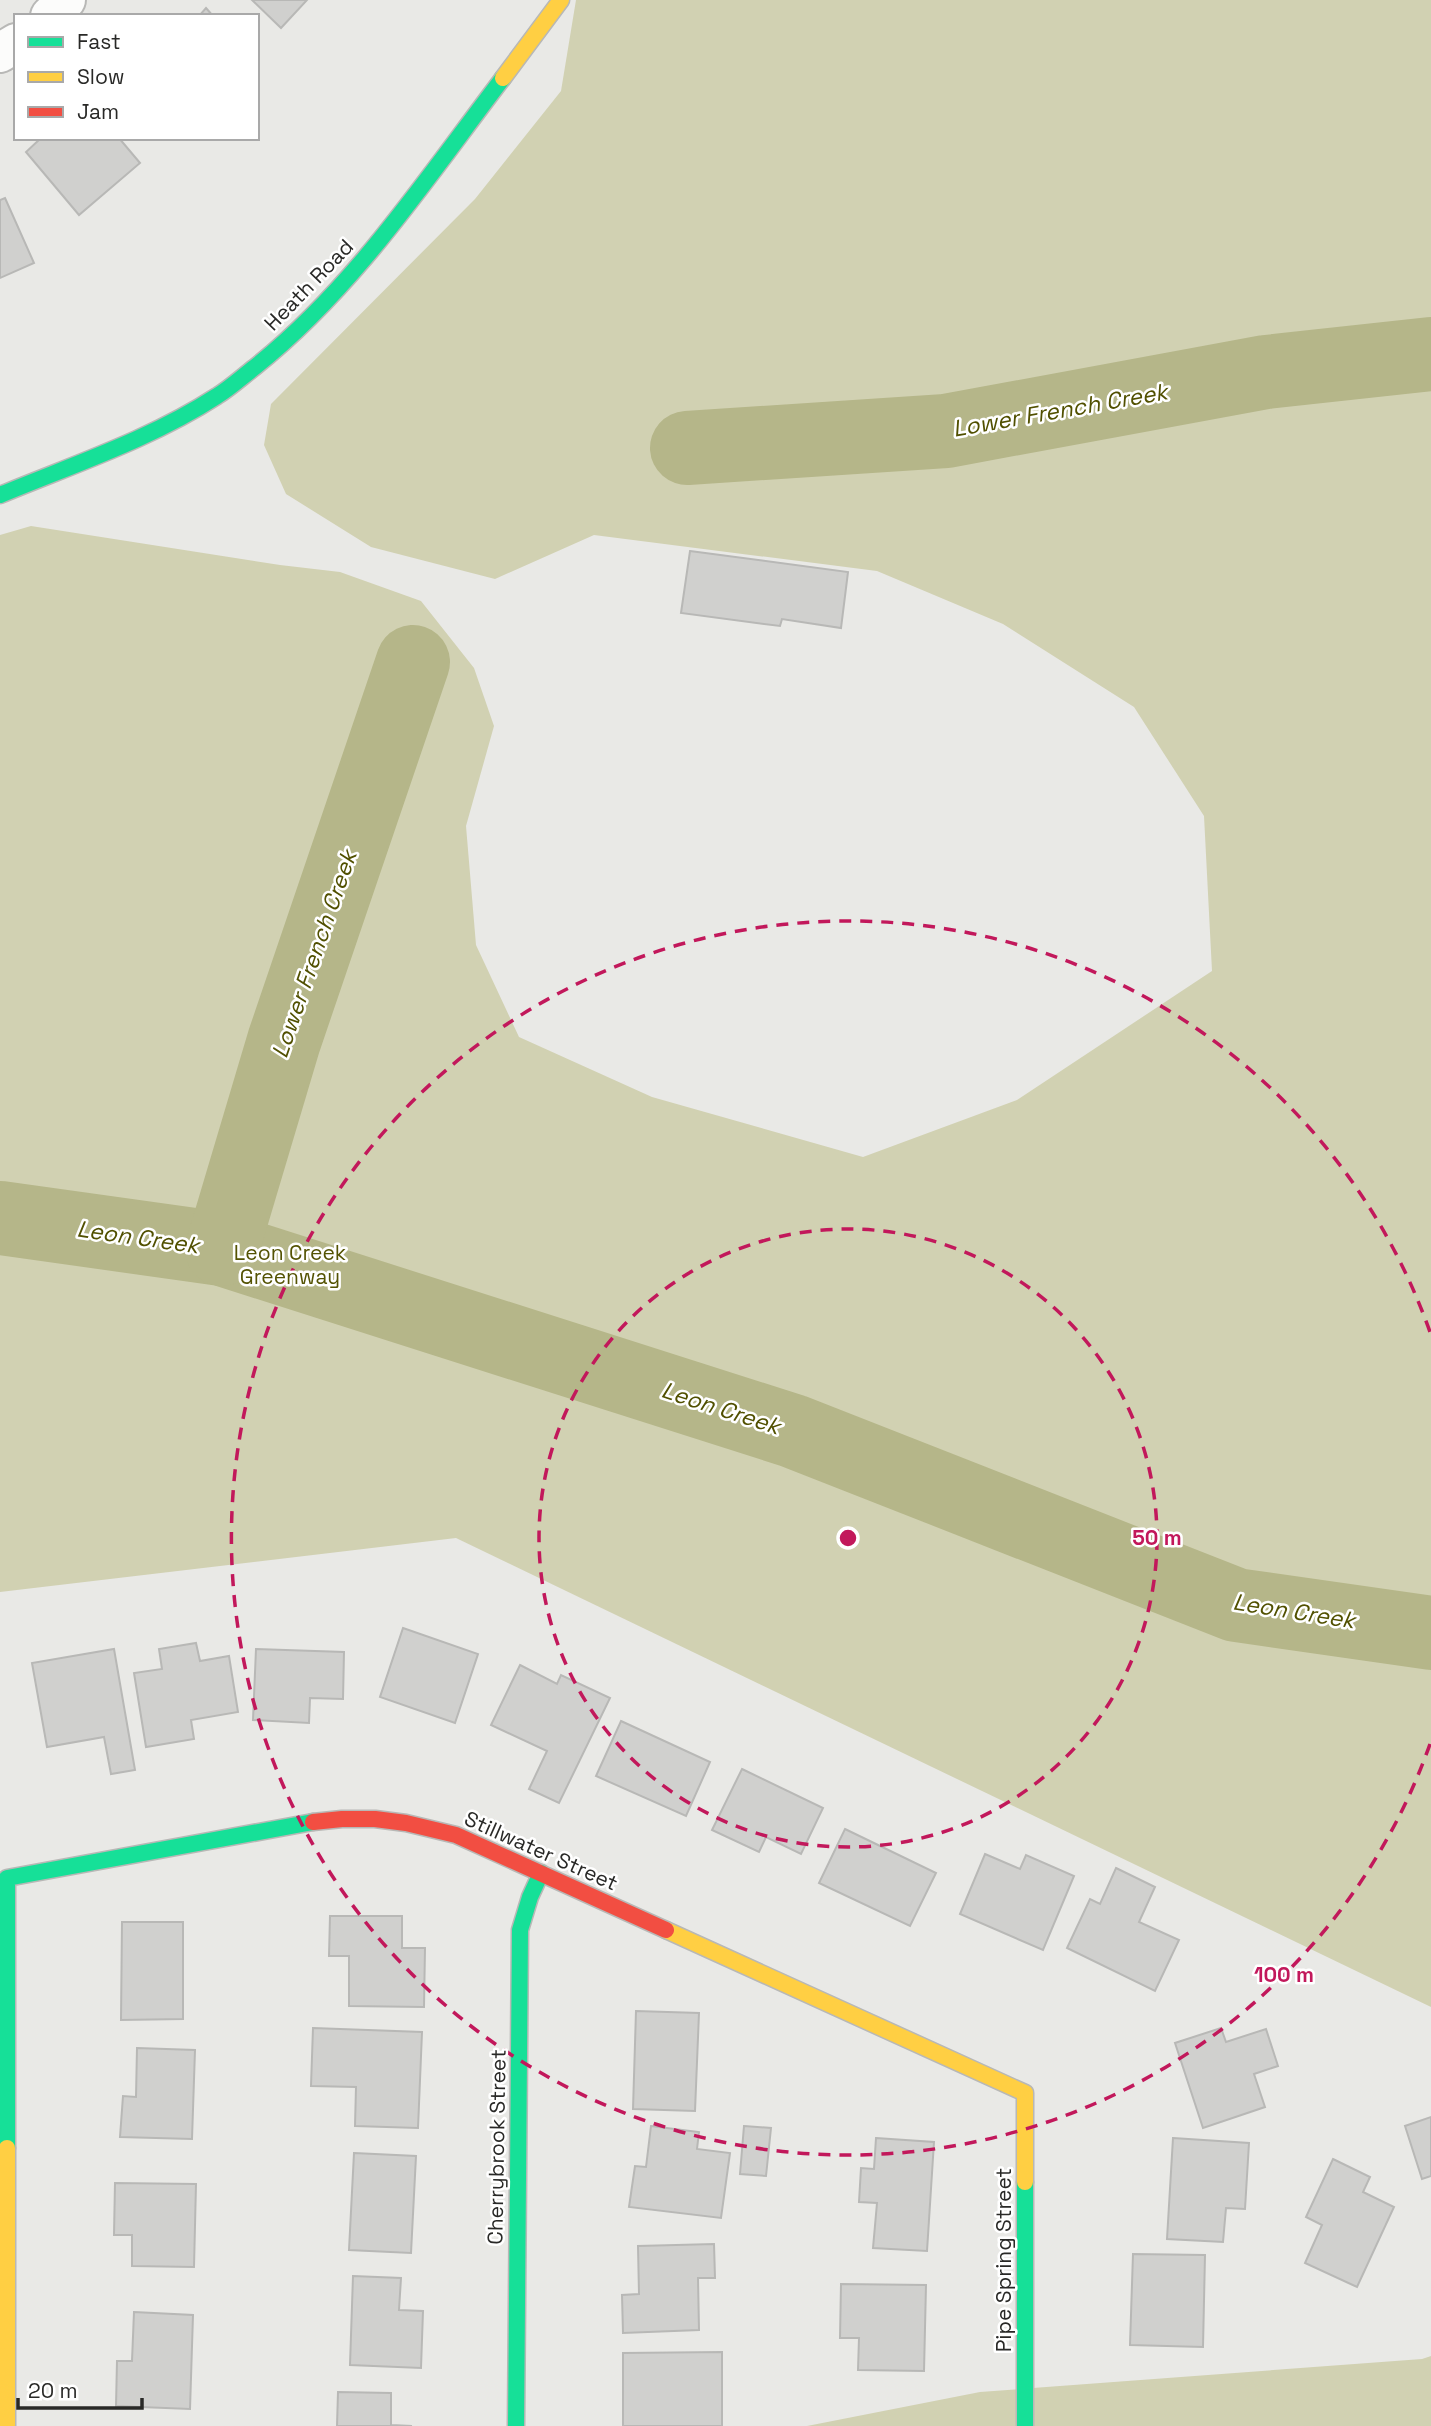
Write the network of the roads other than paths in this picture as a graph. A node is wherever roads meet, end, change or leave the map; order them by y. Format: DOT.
graph roads {
  1 [pos="66,0"];
  2 [pos="562,0"];
  3 [pos="52,14"];
  4 [pos="0,495"];
  5 [pos="541,1873"];
  6 [pos="1025,2093"];
  7 [pos="7,2426"];
  8 [pos="516,2426"];
  9 [pos="1025,2426"];
  1 -- 3 [label="street"];
  2 -- 4 [label="street, Heath Road"];
  5 -- 6 [label="street, Stillwater Street"];
  5 -- 7 [label="street, Stillwater Street"];
  5 -- 8 [label="street, Cherrybrook Street"];
  6 -- 9 [label="street, Pipe Spring Street"];
}
